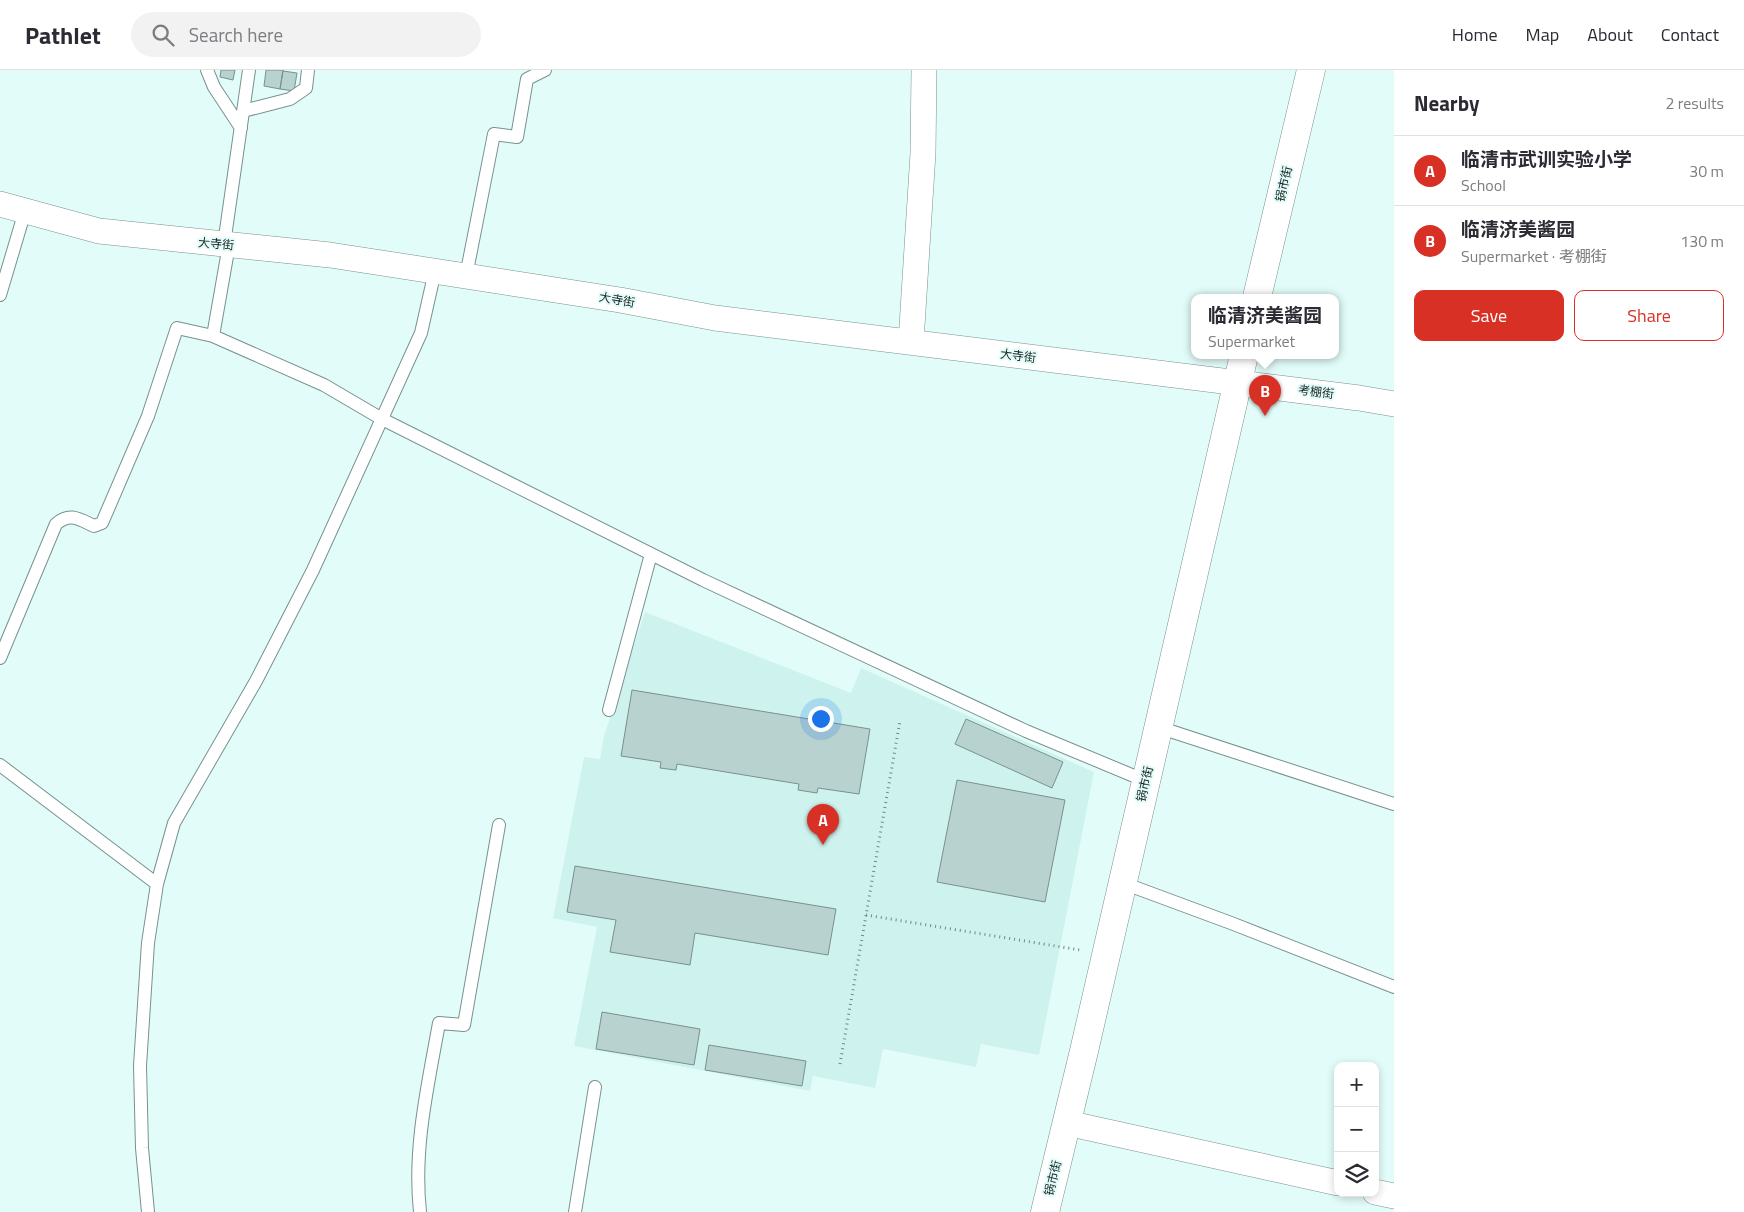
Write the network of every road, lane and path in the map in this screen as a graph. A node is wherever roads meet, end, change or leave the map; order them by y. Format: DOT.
graph roads {
  1 [pos="207,70"];
  2 [pos="249,70"];
  3 [pos="308,70"];
  4 [pos="545,70"];
  5 [pos="924,70"];
  6 [pos="1310,70"];
  7 [pos="243,111"];
  8 [pos="241,128"];
  9 [pos="0,204"];
  10 [pos="25,211"];
  11 [pos="227,245"];
  12 [pos="435,271"];
  13 [pos="466,276"];
  14 [pos="1258,294"];
  15 [pos="0,295"];
  16 [pos="213,336"];
  17 [pos="911,342"];
  18 [pos="1243,359"];
  19 [pos="1237,382"];
  20 [pos="1394,404"];
  21 [pos="382,419"];
  22 [pos="651,554"];
  23 [pos="0,658"];
  24 [pos="609,710"];
  25 [pos="900,721"];
  26 [pos="1158,727"];
  27 [pos="0,765"];
  28 [pos="1146,781"];
  29 [pos="1394,804"];
  30 [pos="499,825"];
  31 [pos="157,884"];
  32 [pos="1123,884"];
  33 [pos="866,915"];
  34 [pos="1106,954"];
  35 [pos="1394,987"];
  36 [pos="840,1064"];
  37 [pos="595,1087"];
  38 [pos="1067,1122"];
  39 [pos="1334,1183"];
  40 [pos="1379,1193"];
  41 [pos="1394,1196"];
  42 [pos="148,1212"];
  43 [pos="420,1212"];
  44 [pos="574,1212"];
  45 [pos="1045,1212"];
  1 -- 8 [label="lane"];
  2 -- 7 [label="lane"];
  3 -- 7 [label="lane"];
  4 -- 13 [label="lane"];
  5 -- 17 [label="street"];
  6 -- 14 [label="street, 锅市街"];
  7 -- 8 [label="lane"];
  8 -- 11 [label="lane"];
  9 -- 10 [label="street, 大寺街"];
  10 -- 11 [label="street, 大寺街"];
  10 -- 15 [label="lane"];
  11 -- 12 [label="street, 大寺街"];
  11 -- 16 [label="lane"];
  12 -- 13 [label="street, 大寺街"];
  12 -- 21 [label="lane"];
  13 -- 17 [label="street, 大寺街"];
  16 -- 21 [label="lane"];
  16 -- 23 [label="lane"];
  17 -- 19 [label="street, 大寺街"];
  18 -- 19 [label="street, 锅市街"];
  19 -- 20 [label="street, 考棚街"];
  19 -- 26 [label="street, 锅市街"];
  21 -- 22 [label="lane"];
  21 -- 31 [label="lane"];
  22 -- 24 [label="lane"];
  22 -- 28 [label="lane"];
  25 -- 33 [label="path"];
  26 -- 28 [label="street, 锅市街"];
  26 -- 29 [label="lane"];
  27 -- 31 [label="lane"];
  28 -- 32 [label="street, 锅市街"];
  30 -- 43 [label="lane"];
  31 -- 42 [label="lane"];
  32 -- 34 [label="street, 锅市街"];
  32 -- 35 [label="lane"];
  33 -- 34 [label="path"];
  33 -- 36 [label="path"];
  34 -- 38 [label="street, 锅市街"];
  37 -- 44 [label="lane"];
  38 -- 39 [label="street"];
  38 -- 45 [label="street, 锅市街"];
  40 -- 41 [label="street"];
}
